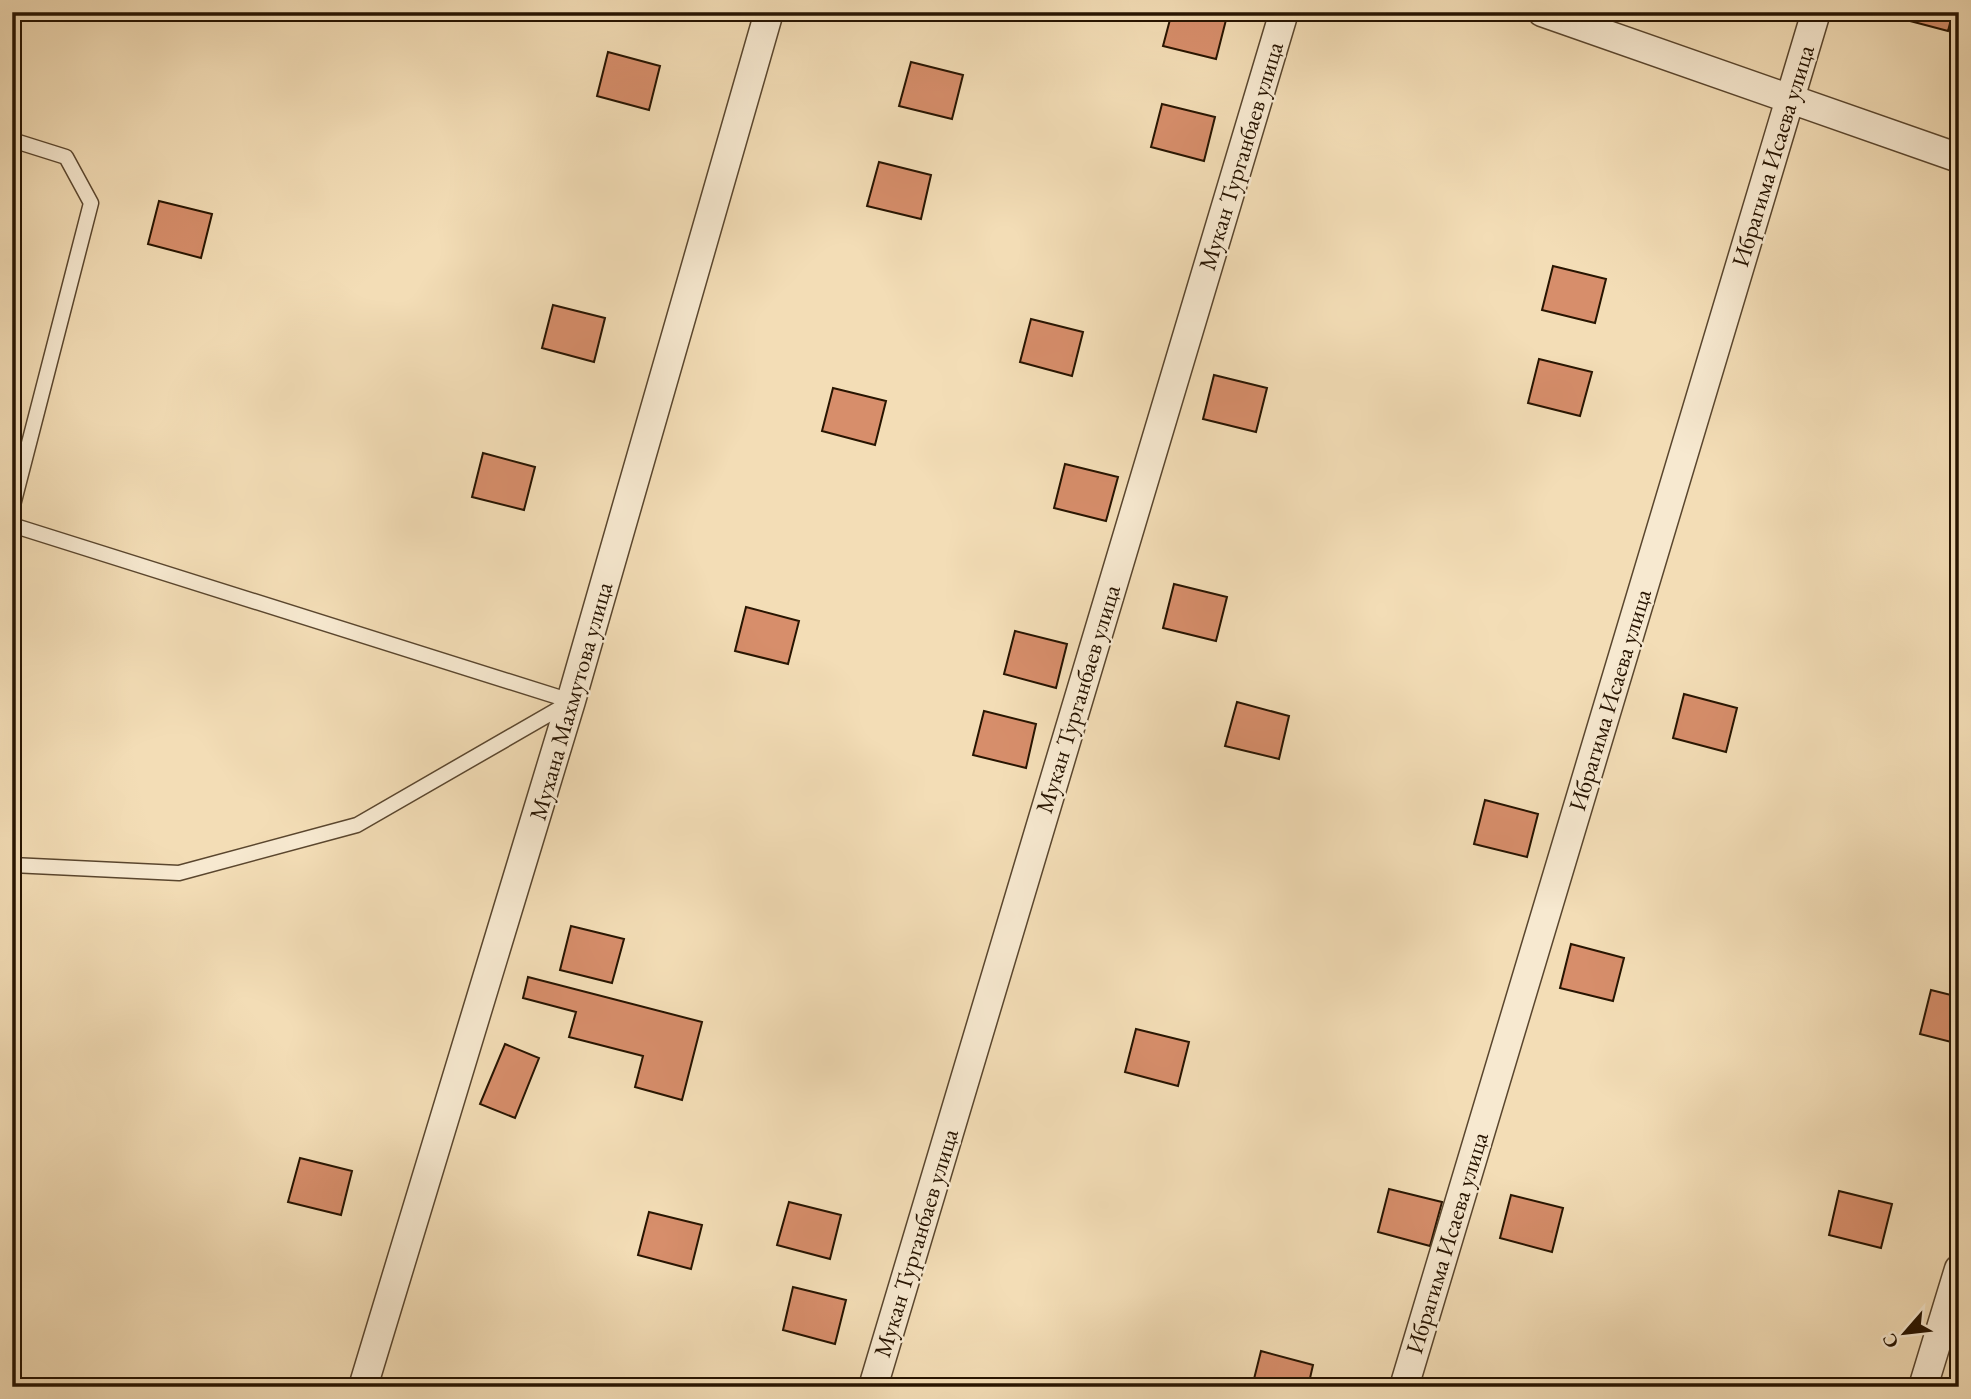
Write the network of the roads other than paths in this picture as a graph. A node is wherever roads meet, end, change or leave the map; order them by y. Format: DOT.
graph roads {
  1 [pos="769,12"];
  2 [pos="1284,12"];
  3 [pos="1542,12"];
  4 [pos="1816,12"];
  5 [pos="1790,100"];
  6 [pos="12,139"];
  7 [pos="1959,158"];
  8 [pos="12,509"];
  9 [pos="12,525"];
  10 [pos="572,701"];
  11 [pos="12,865"];
  12 [pos="1959,1269"];
  13 [pos="363,1387"];
  14 [pos="873,1387"];
  15 [pos="1404,1387"];
  16 [pos="1923,1387"];
  1 -- 10 [label="street, Мухана Махмутова улица"];
  2 -- 14 [label="street, Мукан Турганбаев улица"];
  3 -- 5 [label="street"];
  4 -- 5 [label="street, Ибрагима Исаева улица"];
  5 -- 7 [label="street"];
  5 -- 15 [label="street, Ибрагима Исаева улица"];
  6 -- 8 [label="lane"];
  9 -- 10 [label="lane"];
  10 -- 11 [label="lane"];
  10 -- 13 [label="street, Мухана Махмутова улица"];
  12 -- 16 [label="street"];
}
